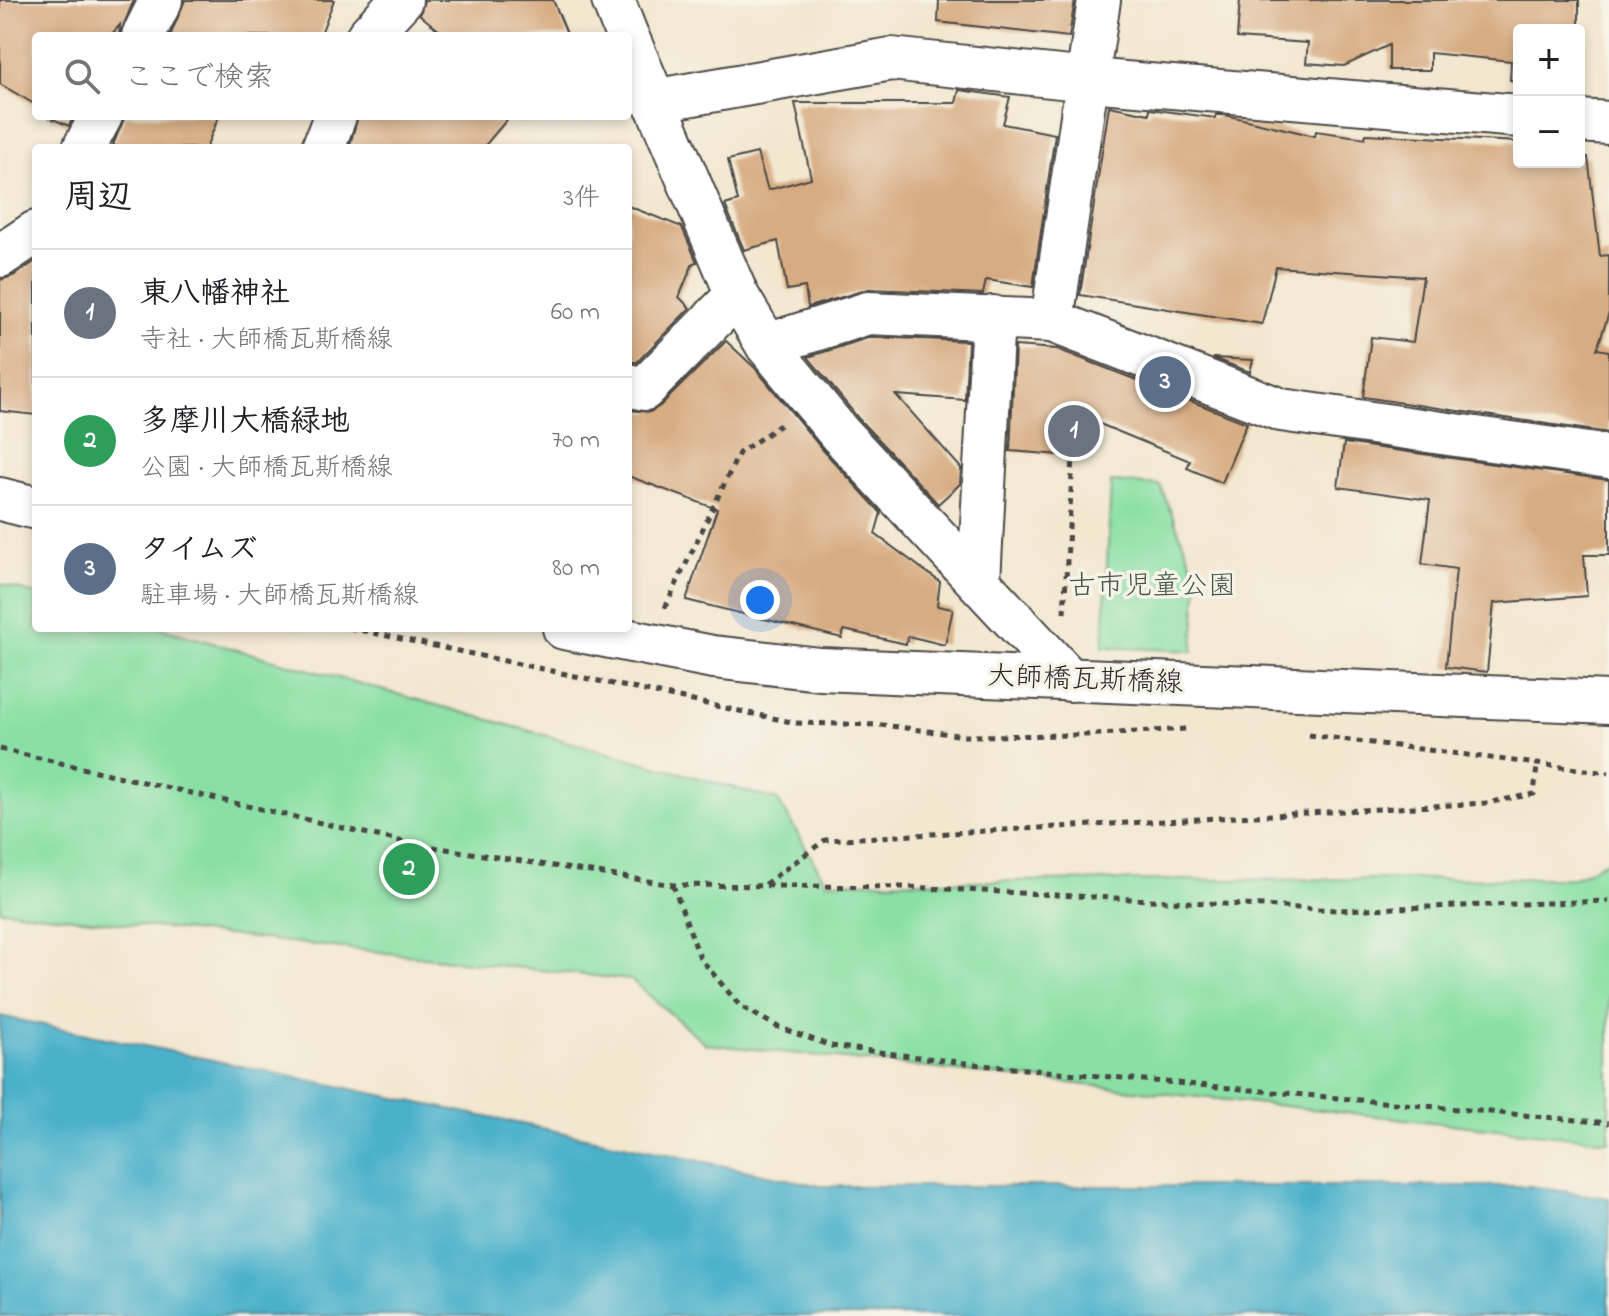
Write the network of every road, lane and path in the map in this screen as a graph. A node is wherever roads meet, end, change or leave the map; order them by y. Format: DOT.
graph roads {
  1 [pos="161,0"];
  2 [pos="401,0"];
  3 [pos="613,0"];
  4 [pos="1099,0"];
  5 [pos="145,32"];
  6 [pos="372,32"];
  7 [pos="626,32"];
  8 [pos="632,47"];
  9 [pos="1089,80"];
  10 [pos="653,101"];
  11 [pos="1513,115"];
  12 [pos="99,120"];
  13 [pos="334,120"];
  14 [pos="1585,121"];
  15 [pos="1609,123"];
  16 [pos="86,144"];
  17 [pos="324,144"];
  18 [pos="32,235"];
  19 [pos="0,256"];
  20 [pos="737,295"];
  21 [pos="993,317"];
  22 [pos="1052,321"];
  23 [pos="767,345"];
  24 [pos="632,386"];
  25 [pos="813,402"];
  26 [pos="1609,457"];
  27 [pos="1073,458"];
  28 [pos="0,499"];
  29 [pos="32,507"];
  30 [pos="979,581"];
  31 [pos="669,598"];
  32 [pos="1064,624"];
  33 [pos="585,632"];
  34 [pos="1070,680"];
  35 [pos="1609,702"];
  36 [pos="0,749"];
  37 [pos="1609,773"];
  38 [pos="673,885"];
  39 [pos="764,885"];
  40 [pos="1609,901"];
  41 [pos="1609,1123"];
  1 -- 5 [label="street"];
  2 -- 6 [label="street"];
  3 -- 7 [label="street"];
  4 -- 9 [label="street"];
  8 -- 10 [label="street"];
  9 -- 10 [label="street"];
  9 -- 11 [label="street"];
  9 -- 22 [label="street"];
  10 -- 20 [label="street"];
  12 -- 16 [label="street"];
  13 -- 17 [label="street"];
  14 -- 15 [label="street"];
  18 -- 19 [label="street"];
  20 -- 23 [label="street"];
  20 -- 24 [label="street"];
  21 -- 22 [label="street"];
  21 -- 23 [label="street"];
  21 -- 30 [label="street"];
  22 -- 26 [label="street"];
  23 -- 25 [label="street"];
  25 -- 30 [label="street"];
  25 -- 31 [label="path"];
  27 -- 32 [label="path"];
  28 -- 29 [label="street"];
  30 -- 34 [label="street"];
  33 -- 34 [label="street, 大師橋瓦斯橋線"];
  34 -- 35 [label="street, 大師橋瓦斯橋線"];
  36 -- 38 [label="path"];
  37 -- 39 [label="path"];
  38 -- 39 [label="path"];
  38 -- 41 [label="path"];
  39 -- 40 [label="path"];
}
